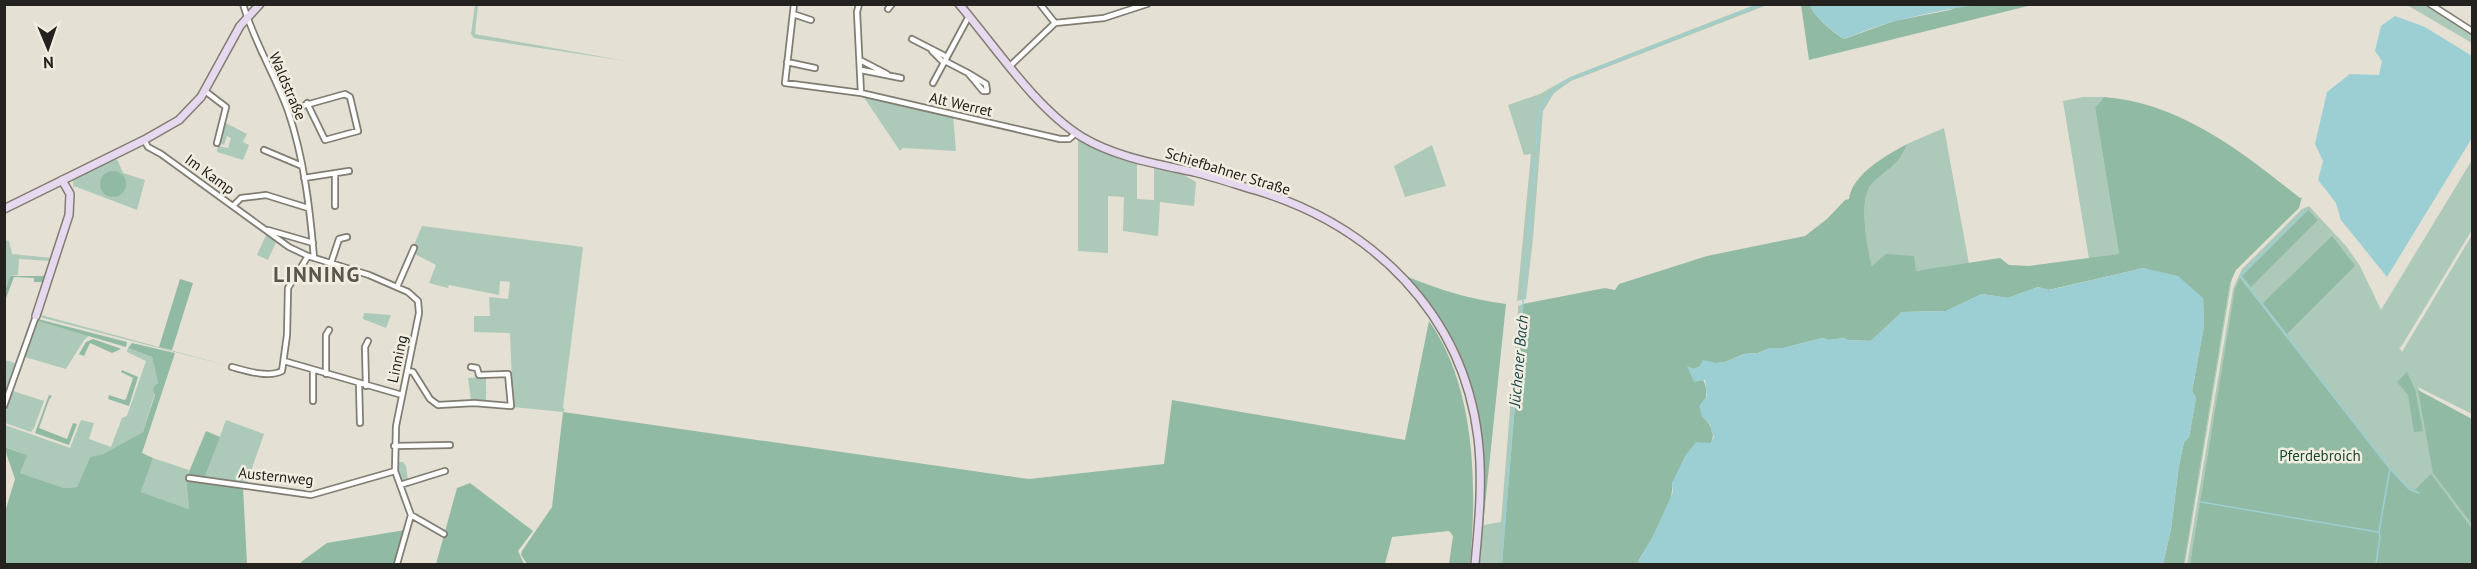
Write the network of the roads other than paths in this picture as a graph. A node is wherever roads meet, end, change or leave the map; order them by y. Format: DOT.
graph roads {
  1 [pos="243,4"];
  2 [pos="260,4"];
  3 [pos="794,4"];
  4 [pos="859,4"];
  5 [pos="959,4"];
  6 [pos="1040,4"];
  7 [pos="1147,4"];
  8 [pos="2430,4"];
  9 [pos="793,14"];
  10 [pos="969,16"];
  11 [pos="247,17"];
  12 [pos="811,20"];
  13 [pos="1055,23"];
  14 [pos="2472,31"];
  15 [pos="912,39"];
  16 [pos="860,60"];
  17 [pos="946,61"];
  18 [pos="787,62"];
  19 [pos="1010,66"];
  20 [pos="814,68"];
  21 [pos="861,70"];
  22 [pos="968,73"];
  23 [pos="893,77"];
  24 [pos="901,78"];
  25 [pos="933,83"];
  26 [pos="205,91"];
  27 [pos="861,93"];
  28 [pos="307,103"];
  29 [pos="288,110"];
  30 [pos="1076,133"];
  31 [pos="144,140"];
  32 [pos="217,143"];
  33 [pos="264,150"];
  34 [pos="302,166"];
  35 [pos="348,171"];
  36 [pos="335,173"];
  37 [pos="304,178"];
  38 [pos="62,180"];
  39 [pos="233,206"];
  40 [pos="335,206"];
  41 [pos="308,208"];
  42 [pos="4,209"];
  43 [pos="263,228"];
  44 [pos="347,237"];
  45 [pos="313,243"];
  46 [pos="414,248"];
  47 [pos="311,257"];
  48 [pos="331,263"];
  49 [pos="397,287"];
  50 [pos="36,316"];
  51 [pos="328,330"];
  52 [pos="368,341"];
  53 [pos="284,361"];
  54 [pos="232,367"];
  55 [pos="471,367"];
  56 [pos="313,370"];
  57 [pos="408,371"];
  58 [pos="326,374"];
  59 [pos="359,384"];
  60 [pos="366,386"];
  61 [pos="402,395"];
  62 [pos="313,400"];
  63 [pos="4,406"];
  64 [pos="360,423"];
  65 [pos="394,446"];
  66 [pos="450,446"];
  67 [pos="395,471"];
  68 [pos="446,471"];
  69 [pos="189,478"];
  70 [pos="400,484"];
  71 [pos="411,515"];
  72 [pos="444,534"];
  73 [pos="397,564"];
  74 [pos="1475,564"];
  1 -- 11 [label="street, Waldstraße"];
  2 -- 11 [label="street"];
  3 -- 9 [label="street"];
  4 -- 16 [label="street"];
  5 -- 10 [label="street, Schiefbahner Straße"];
  6 -- 13 [label="street"];
  7 -- 13 [label="street"];
  8 -- 14 [label="street"];
  9 -- 12 [label="street"];
  9 -- 18 [label="street"];
  10 -- 17 [label="street"];
  10 -- 19 [label="street, Schiefbahner Straße"];
  11 -- 26 [label="street"];
  11 -- 29 [label="street, Waldstraße"];
  13 -- 19 [label="street"];
  15 -- 17 [label="street"];
  16 -- 21 [label="street"];
  16 -- 23 [label="street"];
  17 -- 22 [label="street"];
  17 -- 25 [label="street"];
  18 -- 20 [label="street"];
  18 -- 27 [label="street, Alt Werret"];
  19 -- 30 [label="street, Schiefbahner Straße"];
  21 -- 23 [label="street"];
  21 -- 27 [label="street"];
  22 -- 22 [label="street"];
  23 -- 24 [label="street"];
  26 -- 31 [label="street"];
  26 -- 32 [label="street"];
  27 -- 30 [label="street, Alt Werret"];
  28 -- 28 [label="street"];
  28 -- 29 [label="street"];
  29 -- 34 [label="street, Waldstraße"];
  30 -- 74 [label="street, Schiefbahner Straße"];
  31 -- 38 [label="street"];
  31 -- 39 [label="street, Im Kamp"];
  33 -- 34 [label="street"];
  34 -- 37 [label="street, Waldstraße"];
  35 -- 36 [label="street"];
  36 -- 37 [label="street"];
  36 -- 40 [label="street"];
  37 -- 41 [label="street, Waldstraße"];
  38 -- 42 [label="street"];
  38 -- 50 [label="street"];
  39 -- 41 [label="street"];
  39 -- 43 [label="street, Im Kamp"];
  41 -- 45 [label="street, Waldstraße"];
  43 -- 45 [label="street, Im Kamp"];
  43 -- 47 [label="street, Im Kamp"];
  44 -- 48 [label="street"];
  45 -- 47 [label="street, Waldstraße"];
  46 -- 49 [label="street"];
  47 -- 48 [label="street, Linning"];
  47 -- 53 [label="street"];
  48 -- 49 [label="street, Linning"];
  49 -- 57 [label="street, Linning"];
  50 -- 63 [label="street"];
  51 -- 58 [label="street"];
  52 -- 60 [label="street"];
  53 -- 54 [label="street"];
  53 -- 56 [label="street"];
  55 -- 57 [label="street"];
  56 -- 58 [label="street"];
  56 -- 62 [label="street"];
  57 -- 61 [label="street, Linning"];
  58 -- 59 [label="street"];
  59 -- 60 [label="street"];
  59 -- 64 [label="street"];
  60 -- 61 [label="street"];
  61 -- 65 [label="street, Linning"];
  65 -- 66 [label="street"];
  65 -- 67 [label="street, Linning"];
  67 -- 69 [label="street, Austernweg"];
  67 -- 70 [label="street, Linning"];
  68 -- 70 [label="street"];
  70 -- 71 [label="street, Linning"];
  71 -- 72 [label="street"];
  71 -- 73 [label="street"];
}
